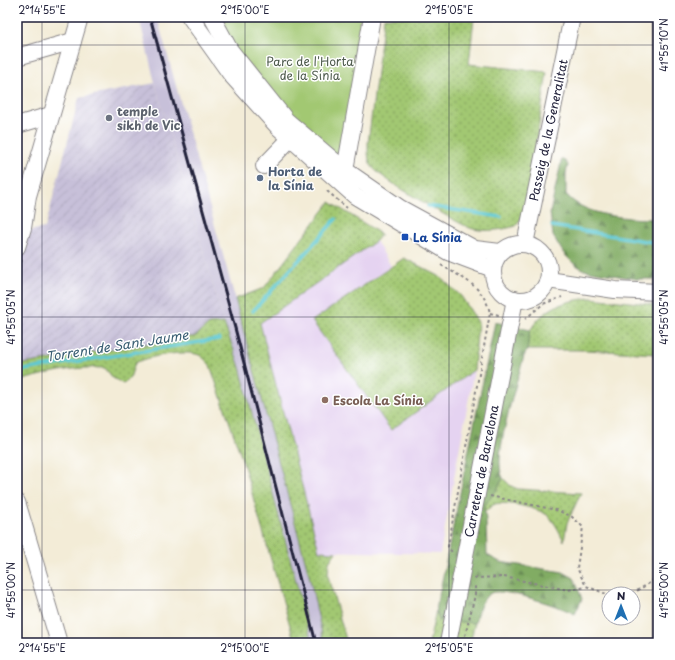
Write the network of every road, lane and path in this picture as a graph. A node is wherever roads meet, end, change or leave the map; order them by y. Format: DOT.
graph roads {
  1 [pos="80,17"];
  2 [pos="190,17"];
  3 [pos="212,17"];
  4 [pos="372,17"];
  5 [pos="572,17"];
  6 [pos="73,41"];
  7 [pos="17,57"];
  8 [pos="52,115"];
  9 [pos="17,125"];
  10 [pos="290,139"];
  11 [pos="264,166"];
  12 [pos="345,170"];
  13 [pos="18,240"];
  14 [pos="525,244"];
  15 [pos="500,252"];
  16 [pos="492,269"];
  17 [pos="548,280"];
  18 [pos="658,292"];
  19 [pos="564,296"];
  20 [pos="515,299"];
  21 [pos="511,317"];
  22 [pos="477,493"];
  23 [pos="17,502"];
  24 [pos="463,562"];
  25 [pos="658,574"];
  26 [pos="474,578"];
  27 [pos="586,586"];
  28 [pos="641,588"];
  29 [pos="601,592"];
  30 [pos="59,643"];
  31 [pos="448,643"];
  1 -- 6 [label="street"];
  2 -- 10 [label="street"];
  3 -- 12 [label="street"];
  4 -- 12 [label="street"];
  5 -- 14 [label="street, Passeig de la Generalitat"];
  6 -- 7 [label="street"];
  6 -- 8 [label="street"];
  8 -- 9 [label="street"];
  8 -- 13 [label="street"];
  10 -- 11 [label="street"];
  10 -- 16 [label="street"];
  12 -- 15 [label="street"];
  14 -- 15 [label="street"];
  14 -- 17 [label="street"];
  15 -- 16 [label="street"];
  16 -- 20 [label="street"];
  17 -- 18 [label="street"];
  17 -- 20 [label="street"];
  19 -- 21 [label="path"];
  20 -- 21 [label="street, Carretera de Barcelona"];
  21 -- 22 [label="street, Carretera de Barcelona"];
  21 -- 24 [label="path"];
  22 -- 24 [label="street, Carretera de Barcelona"];
  22 -- 27 [label="path"];
  23 -- 30 [label="street"];
  24 -- 31 [label="street, Carretera de Barcelona"];
  25 -- 28 [label="path"];
  26 -- 27 [label="path"];
  27 -- 29 [label="path"];
}
